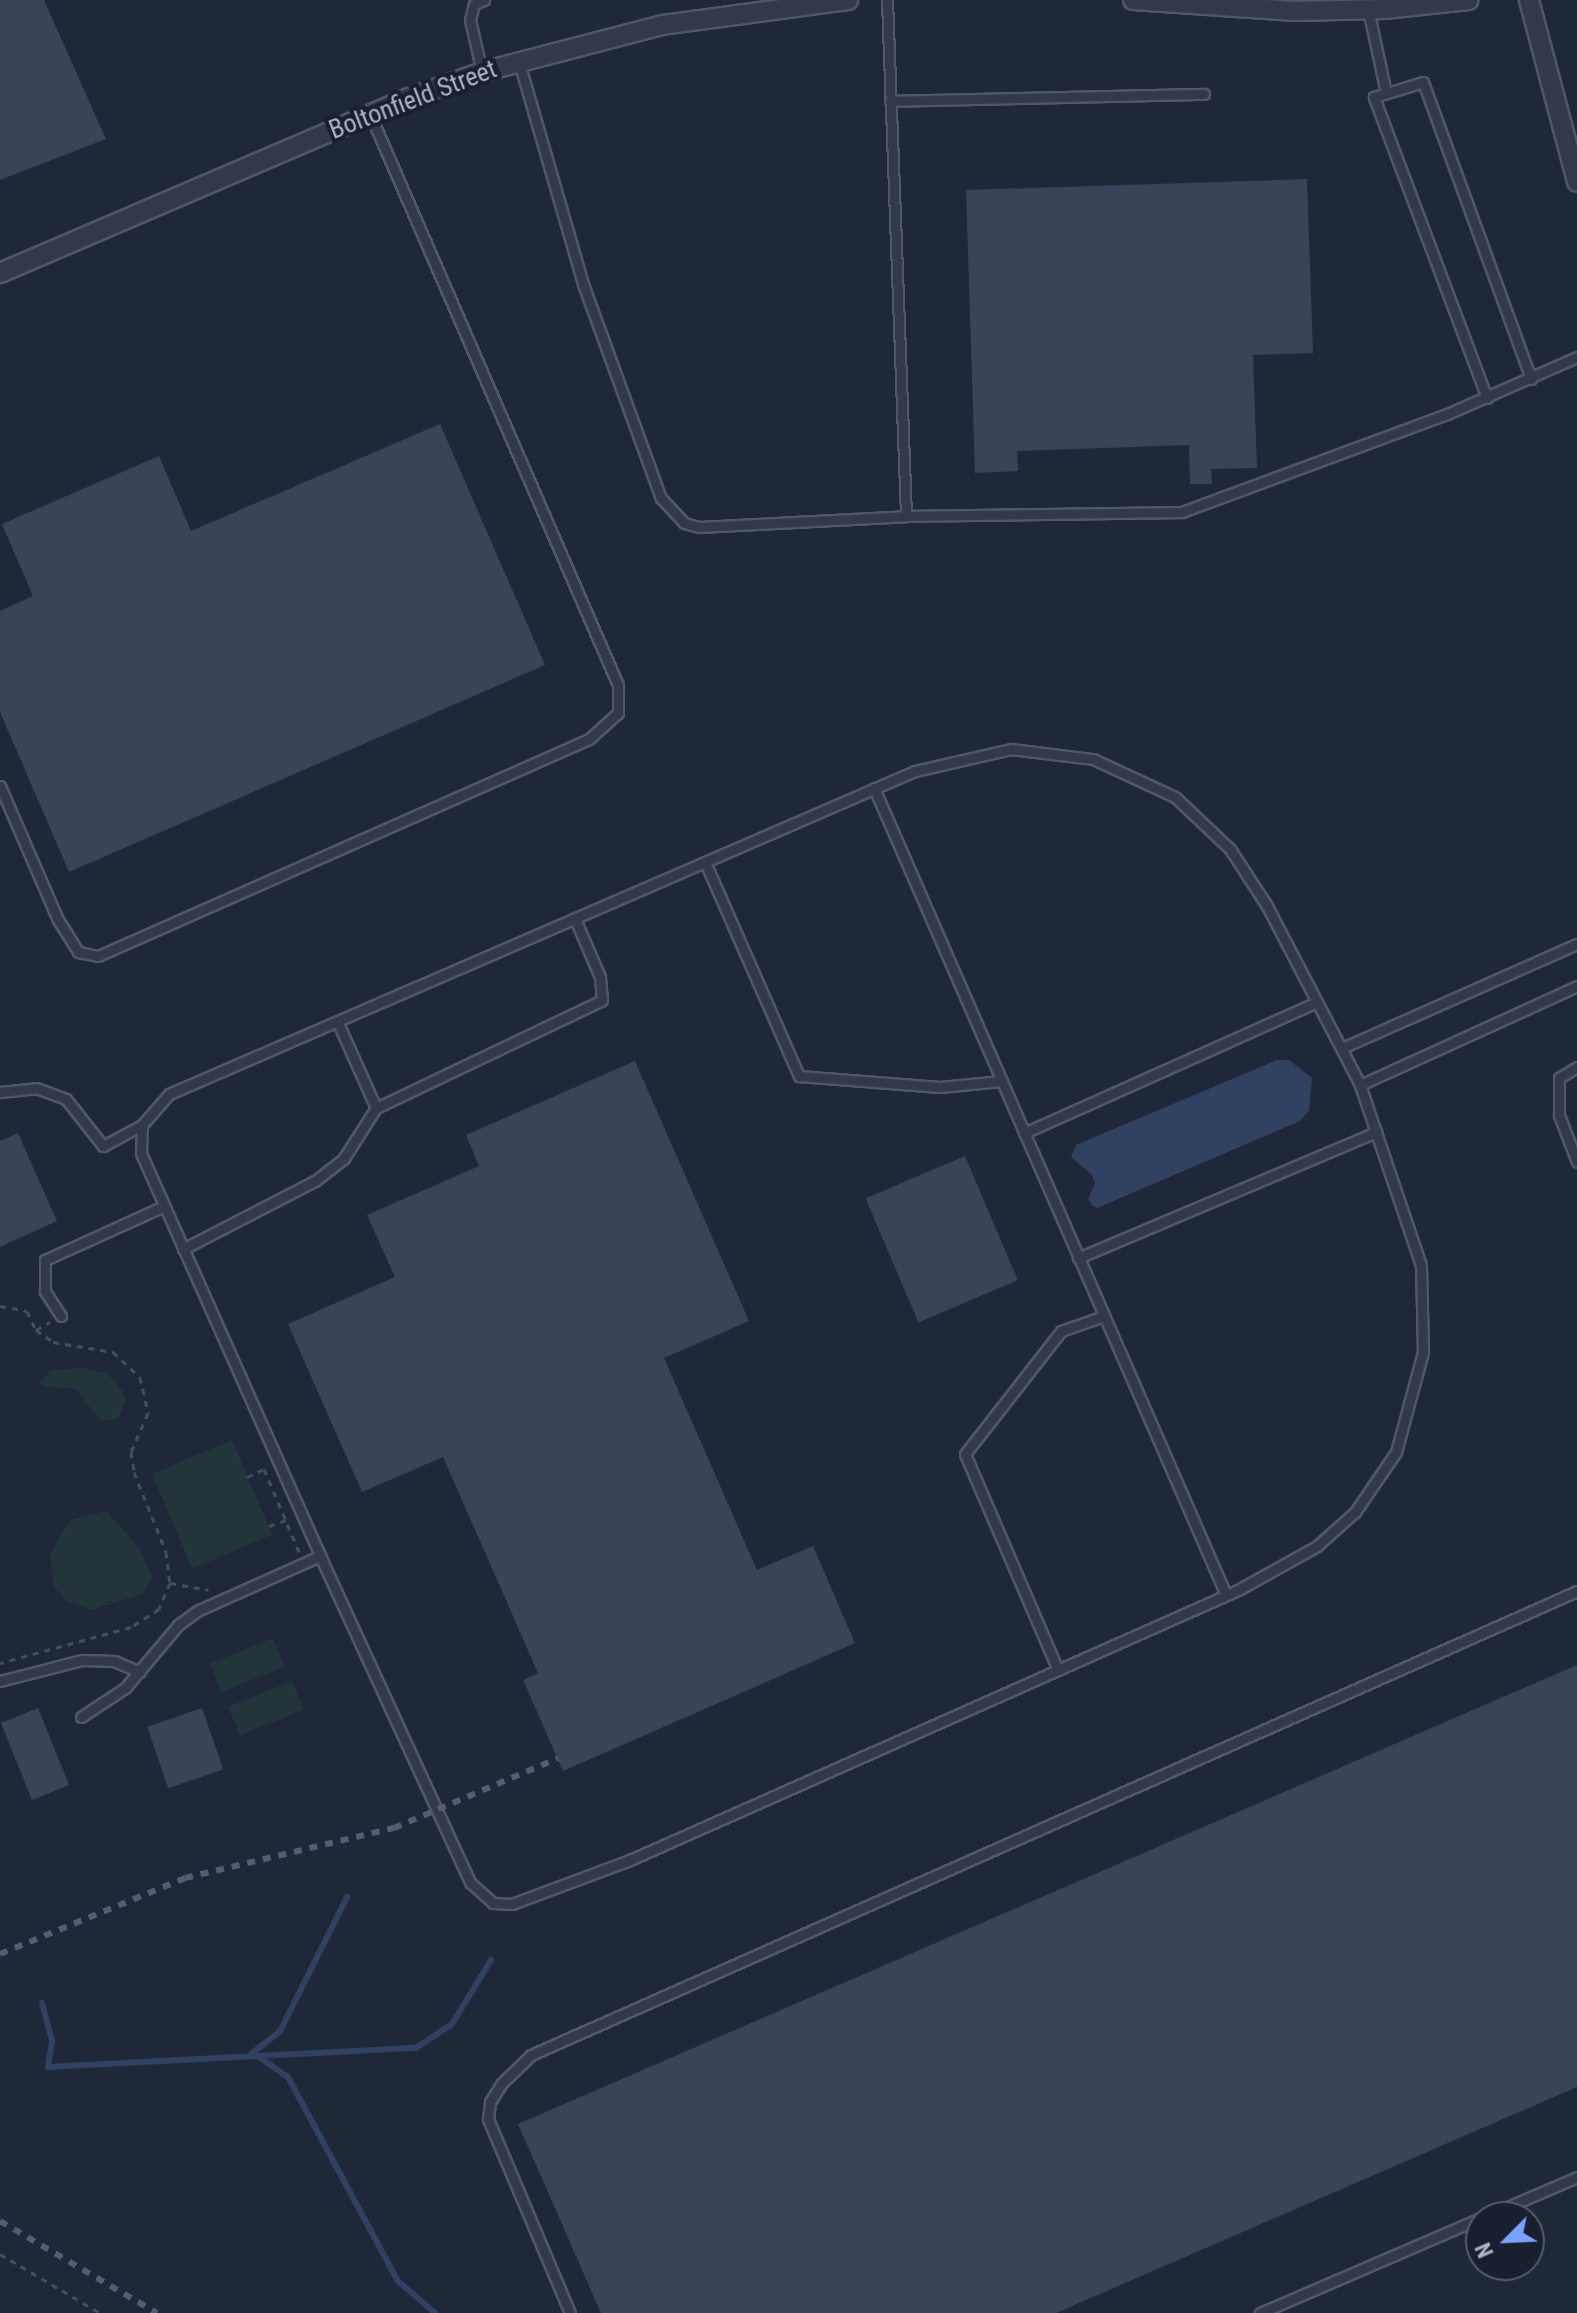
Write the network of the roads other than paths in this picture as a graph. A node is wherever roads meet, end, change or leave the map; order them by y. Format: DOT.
graph roads {
  1 [pos="484,0"];
  2 [pos="848,0"];
  3 [pos="887,0"];
  4 [pos="1133,0"];
  5 [pos="1469,0"];
  6 [pos="1529,0"];
  7 [pos="1261,5"];
  8 [pos="1368,9"];
  9 [pos="519,60"];
  10 [pos="482,72"];
  11 [pos="1386,93"];
  12 [pos="1204,94"];
  13 [pos="890,101"];
  14 [pos="370,114"];
  15 [pos="1577,182"];
  16 [pos="0,273"];
  17 [pos="1575,361"];
  18 [pos="1531,379"];
  19 [pos="1487,398"];
  20 [pos="906,516"];
  21 [pos="0,786"];
  22 [pos="874,788"];
  23 [pos="705,862"];
  24 [pos="575,919"];
  25 [pos="1577,944"];
  26 [pos="1577,986"];
  27 [pos="1317,1002"];
  28 [pos="338,1023"];
  29 [pos="1342,1048"];
  30 [pos="1577,1067"];
  31 [pos="1002,1081"];
  32 [pos="1360,1085"];
  33 [pos="0,1092"];
  34 [pos="376,1108"];
  35 [pos="142,1125"];
  36 [pos="1376,1132"];
  37 [pos="1024,1133"];
  38 [pos="1577,1162"];
  39 [pos="164,1206"];
  40 [pos="183,1249"];
  41 [pos="1078,1258"];
  42 [pos="61,1316"];
  43 [pos="1104,1316"];
  44 [pos="320,1556"];
  45 [pos="1577,1591"];
  46 [pos="1226,1595"];
  47 [pos="1058,1670"];
  48 [pos="140,1672"];
  49 [pos="0,1681"];
  50 [pos="81,1717"];
  51 [pos="1577,2177"];
  52 [pos="1521,2201"];
  53 [pos="1465,2225"];
  54 [pos="570,2313"];
  55 [pos="1260,2313"];
  1 -- 10 [label="lane"];
  2 -- 9 [label="street, Boltonfield Street"];
  3 -- 13 [label="lane"];
  4 -- 7 [label="street"];
  5 -- 8 [label="street"];
  6 -- 15 [label="street"];
  7 -- 8 [label="street"];
  8 -- 11 [label="lane"];
  9 -- 10 [label="street, Boltonfield Street"];
  9 -- 20 [label="lane"];
  10 -- 14 [label="street, Boltonfield Street"];
  11 -- 18 [label="lane"];
  11 -- 19 [label="lane"];
  12 -- 13 [label="lane"];
  13 -- 20 [label="lane"];
  14 -- 16 [label="street, Boltonfield Street"];
  14 -- 21 [label="lane"];
  17 -- 18 [label="lane"];
  18 -- 19 [label="lane"];
  19 -- 20 [label="lane"];
  22 -- 23 [label="lane"];
  22 -- 27 [label="lane"];
  22 -- 31 [label="lane"];
  23 -- 24 [label="lane"];
  23 -- 31 [label="lane"];
  24 -- 28 [label="lane"];
  24 -- 34 [label="lane"];
  25 -- 29 [label="lane"];
  26 -- 32 [label="lane"];
  27 -- 29 [label="lane"];
  27 -- 37 [label="lane"];
  28 -- 34 [label="lane"];
  28 -- 35 [label="lane"];
  29 -- 32 [label="lane"];
  30 -- 38 [label="lane"];
  31 -- 37 [label="lane"];
  32 -- 36 [label="lane"];
  33 -- 35 [label="lane"];
  34 -- 40 [label="lane"];
  35 -- 39 [label="lane"];
  36 -- 41 [label="lane"];
  36 -- 46 [label="lane"];
  37 -- 41 [label="lane"];
  39 -- 40 [label="lane"];
  39 -- 42 [label="lane"];
  40 -- 44 [label="lane"];
  41 -- 43 [label="lane"];
  43 -- 46 [label="lane"];
  43 -- 47 [label="lane"];
  44 -- 47 [label="lane"];
  44 -- 48 [label="lane"];
  45 -- 54 [label="lane"];
  46 -- 47 [label="lane"];
  48 -- 49 [label="lane"];
  48 -- 50 [label="lane"];
  51 -- 52 [label="lane"];
  53 -- 55 [label="lane"];
}
